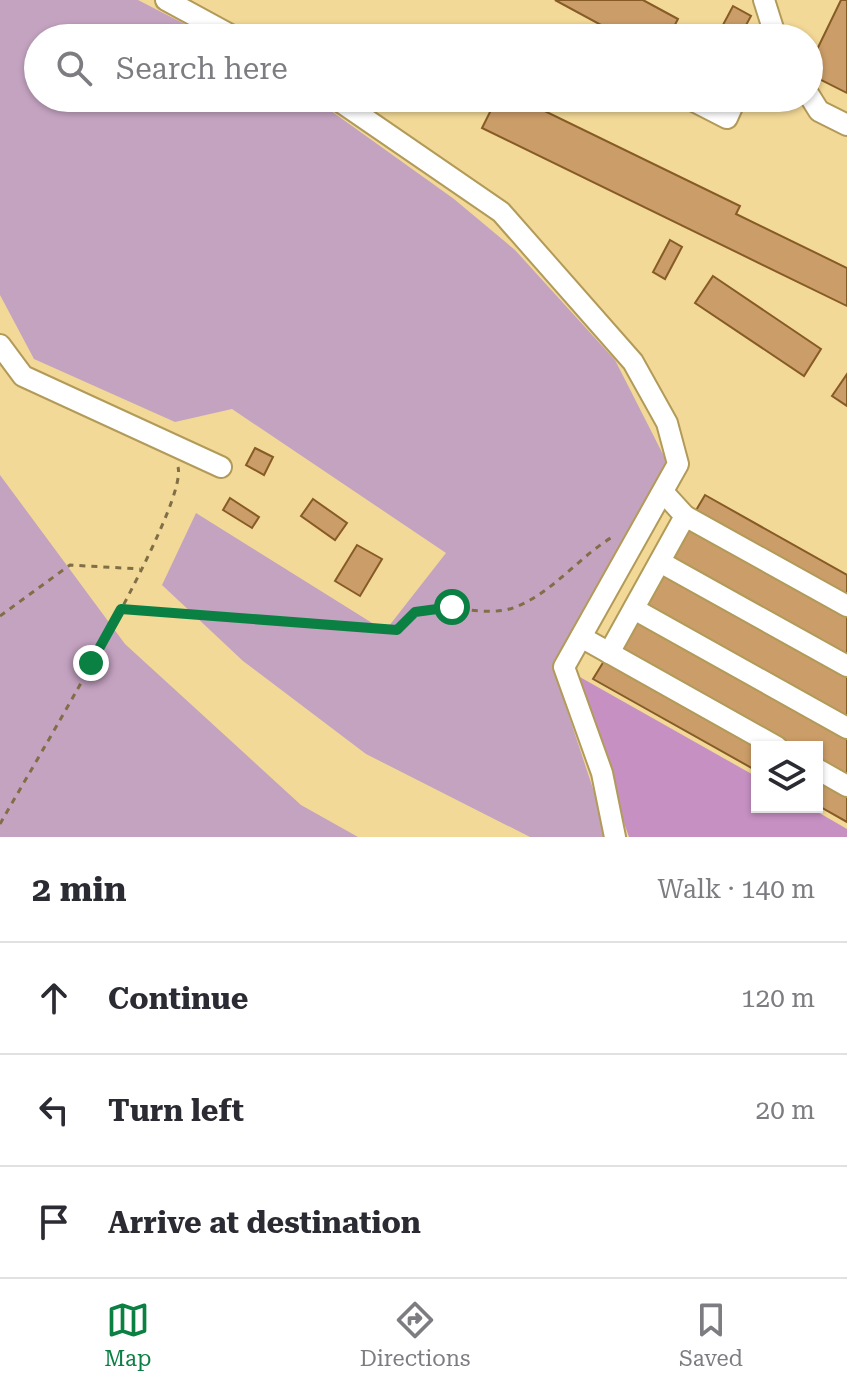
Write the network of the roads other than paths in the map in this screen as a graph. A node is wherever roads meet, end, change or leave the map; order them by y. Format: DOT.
graph roads {
  1 [pos="166,0"];
  2 [pos="764,0"];
  3 [pos="210,24"];
  4 [pos="768,24"];
  5 [pos="355,112"];
  6 [pos="821,112"];
  7 [pos="847,125"];
  8 [pos="0,345"];
  9 [pos="221,467"];
  10 [pos="664,493"];
  11 [pos="685,516"];
  12 [pos="660,562"];
  13 [pos="847,606"];
  14 [pos="634,609"];
  15 [pos="581,637"];
  16 [pos="609,653"];
  17 [pos="847,666"];
  18 [pos="847,728"];
  19 [pos="766,741"];
  20 [pos="823,772"];
  21 [pos="847,786"];
  22 [pos="615,837"];
  1 -- 3 [label="lane"];
  2 -- 4 [label="lane"];
  5 -- 10 [label="lane"];
  6 -- 7 [label="lane"];
  8 -- 9 [label="lane"];
  10 -- 11 [label="lane"];
  10 -- 15 [label="lane"];
  11 -- 12 [label="lane"];
  11 -- 13 [label="lane"];
  12 -- 14 [label="lane"];
  12 -- 17 [label="lane"];
  14 -- 16 [label="lane"];
  14 -- 18 [label="lane"];
  15 -- 16 [label="lane"];
  15 -- 22 [label="lane"];
  16 -- 19 [label="lane"];
  20 -- 21 [label="lane"];
}
